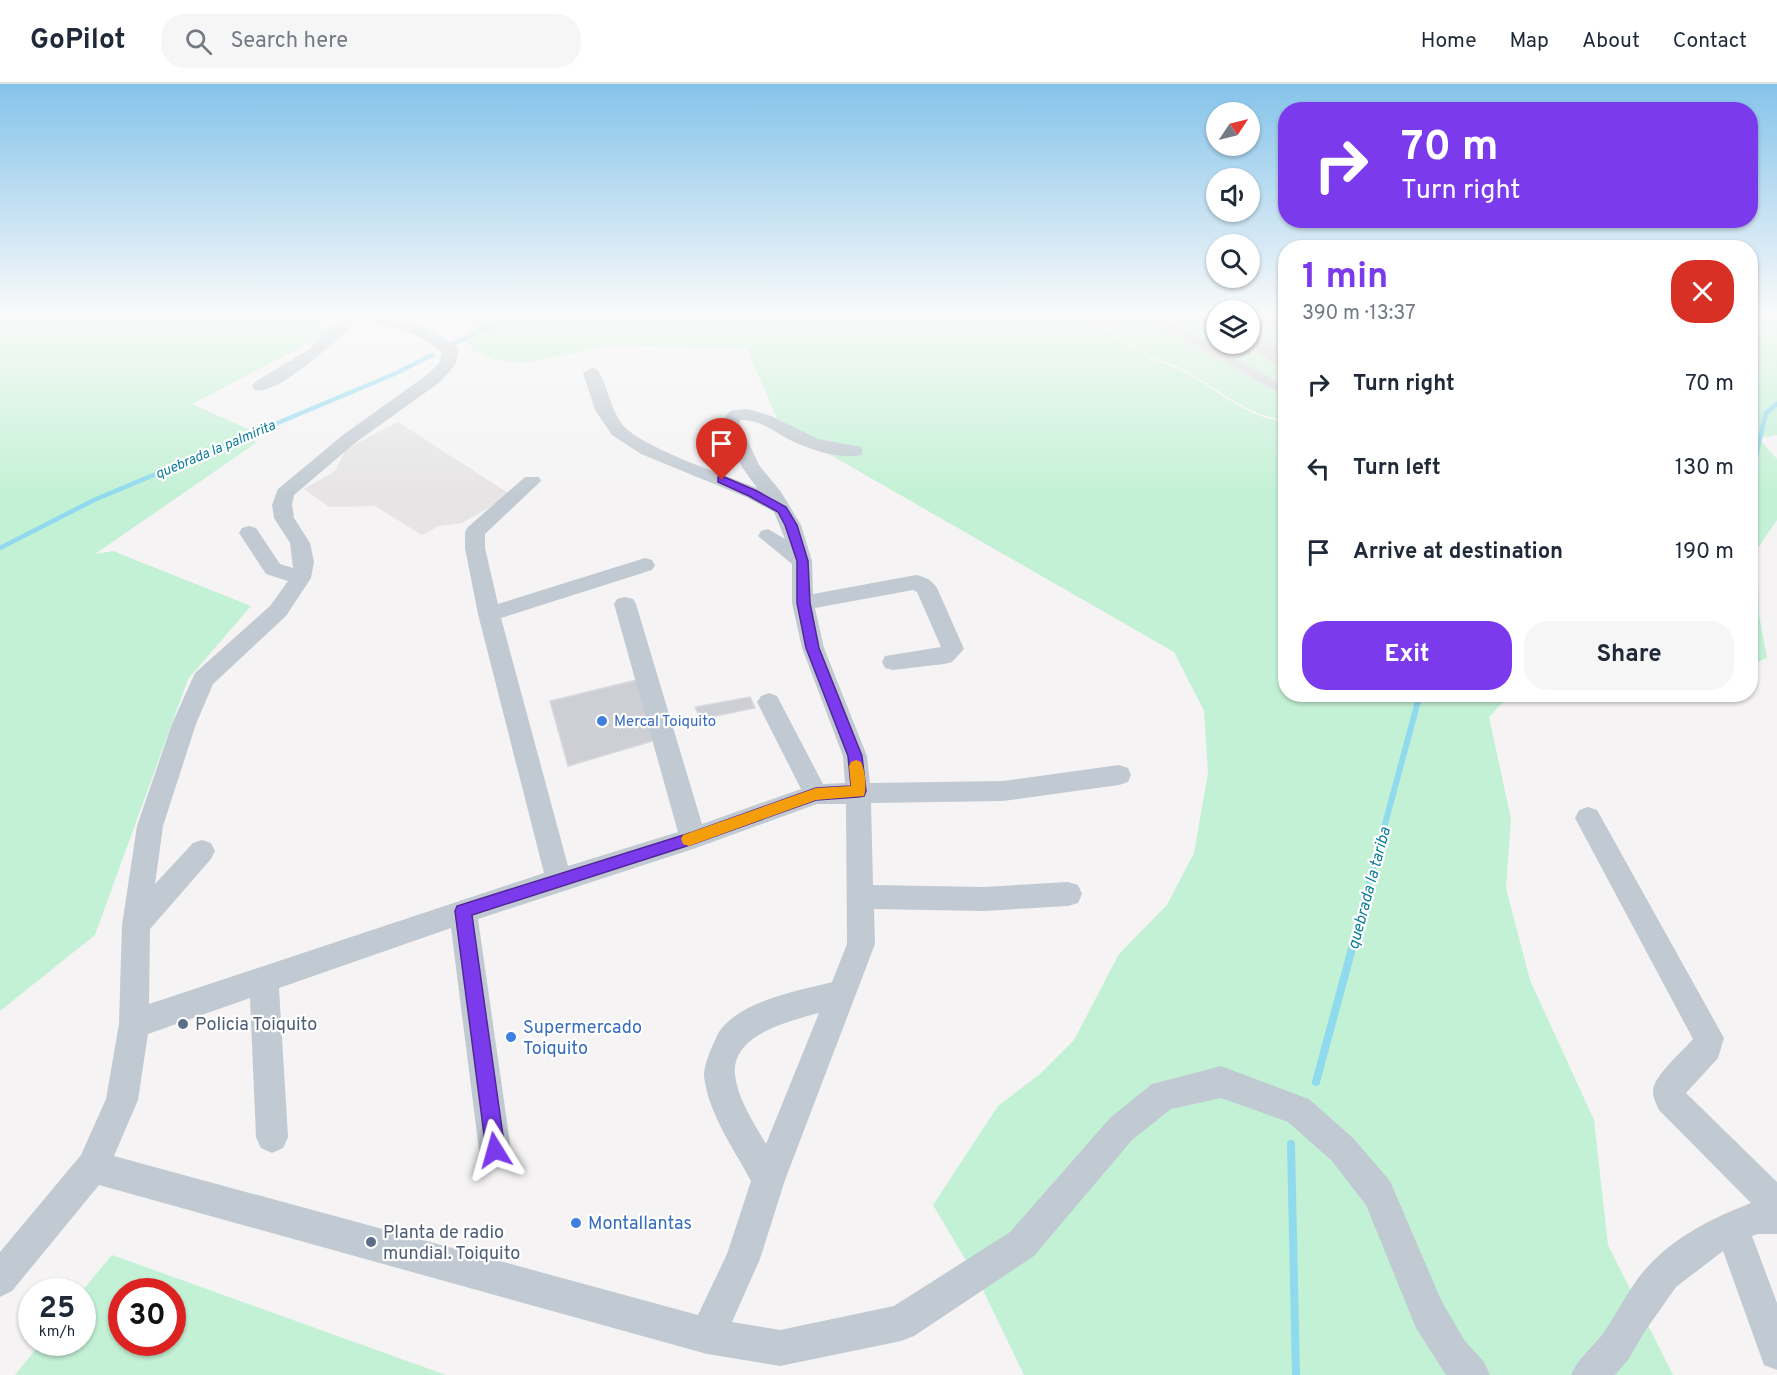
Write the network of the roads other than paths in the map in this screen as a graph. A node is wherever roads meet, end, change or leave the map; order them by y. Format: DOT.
graph roads {
  1 [pos="280,374"];
  2 [pos="438,374"];
  3 [pos="591,374"];
  4 [pos="261,386"];
  5 [pos="854,451"];
  6 [pos="532,481"];
  7 [pos="782,510"];
  8 [pos="249,533"];
  9 [pos="768,536"];
  10 [pos="802,561"];
  11 [pos="645,565"];
  12 [pos="300,578"];
  13 [pos="625,603"];
  14 [pos="803,603"];
  15 [pos="489,614"];
  16 [pos="893,662"];
  17 [pos="770,702"];
  18 [pos="1119,775"];
  19 [pos="858,791"];
  20 [pos="816,794"];
  21 [pos="1588,818"];
  22 [pos="693,838"];
  23 [pos="202,851"];
  24 [pos="559,881"];
  25 [pos="1068,894"];
  26 [pos="861,897"];
  27 [pos="463,911"];
  28 [pos="136,925"];
  29 [pos="264,978"];
  30 [pos="842,993"];
  31 [pos="134,1024"];
  32 [pos="272,1137"];
  33 [pos="495,1150"];
  34 [pos="93,1167"];
  35 [pos="768,1180"];
  36 [pos="1777,1205"];
  37 [pos="1777,1217"];
  38 [pos="1732,1228"];
  39 [pos="0,1279"];
  40 [pos="707,1336"];
  41 [pos="1777,1352"];
  42 [pos="1471,1375"];
  43 [pos="1590,1375"];
  1 -- 4 [label="street"];
  2 -- 12 [label="street"];
  3 -- 7 [label="street"];
  5 -- 7 [label="street"];
  6 -- 15 [label="street"];
  7 -- 10 [label="street"];
  8 -- 12 [label="street"];
  9 -- 10 [label="street"];
  10 -- 14 [label="street"];
  11 -- 15 [label="street"];
  12 -- 28 [label="street"];
  13 -- 22 [label="street"];
  14 -- 16 [label="street"];
  14 -- 19 [label="street"];
  15 -- 24 [label="street"];
  17 -- 20 [label="street"];
  18 -- 19 [label="street"];
  19 -- 20 [label="street"];
  19 -- 26 [label="street"];
  20 -- 22 [label="street"];
  21 -- 36 [label="street"];
  22 -- 24 [label="street"];
  23 -- 28 [label="street"];
  24 -- 27 [label="street"];
  25 -- 26 [label="street"];
  26 -- 30 [label="street"];
  27 -- 29 [label="street"];
  27 -- 33 [label="street"];
  28 -- 31 [label="street"];
  29 -- 31 [label="street"];
  29 -- 32 [label="street"];
  30 -- 35 [label="street"];
  30 -- 35 [label="street"];
  31 -- 34 [label="street"];
  34 -- 39 [label="street"];
  34 -- 40 [label="street"];
  35 -- 40 [label="street"];
  37 -- 38 [label="street"];
  38 -- 41 [label="street"];
  38 -- 43 [label="street"];
  40 -- 42 [label="street"];
}
